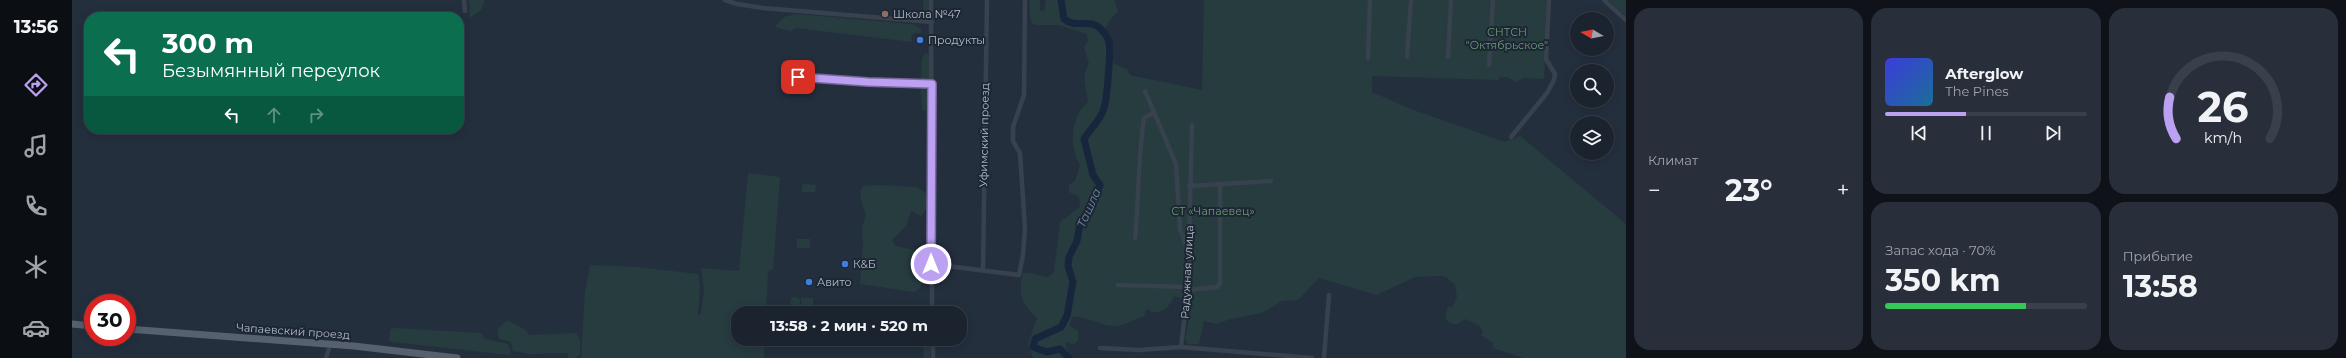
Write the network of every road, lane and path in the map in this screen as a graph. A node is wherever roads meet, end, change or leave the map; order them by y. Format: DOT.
graph roads {
  1 [pos="464,0"];
  2 [pos="724,0"];
  3 [pos="931,0"];
  4 [pos="987,0"];
  5 [pos="1025,0"];
  6 [pos="1370,0"];
  7 [pos="1410,0"];
  8 [pos="1451,0"];
  9 [pos="1494,0"];
  10 [pos="1549,0"];
  11 [pos="1604,0"];
  12 [pos="465,11"];
  13 [pos="1626,20"];
  14 [pos="932,22"];
  15 [pos="1407,57"];
  16 [pos="1448,57"];
  17 [pos="1368,58"];
  18 [pos="1489,65"];
  19 [pos="798,77"];
  20 [pos="932,84"];
  21 [pos="1146,91"];
  22 [pos="1153,113"];
  23 [pos="1192,125"];
  24 [pos="1511,137"];
  25 [pos="1271,181"];
  26 [pos="1220,184"];
  27 [pos="1189,186"];
  28 [pos="1136,238"];
  29 [pos="1189,251"];
  30 [pos="931,264"];
  31 [pos="983,270"];
  32 [pos="1118,285"];
  33 [pos="1188,289"];
  34 [pos="1329,295"];
  35 [pos="932,306"];
  36 [pos="72,324"];
  37 [pos="84,325"];
  38 [pos="136,330"];
  39 [pos="330,344"];
  40 [pos="932,346"];
  41 [pos="1181,347"];
  42 [pos="1100,348"];
  43 [pos="1256,352"];
  44 [pos="326,358"];
  45 [pos="457,358"];
  46 [pos="933,358"];
  47 [pos="1255,358"];
  48 [pos="1312,358"];
  49 [pos="1324,358"];
  1 -- 12 [label="street"];
  2 -- 14 [label="street"];
  3 -- 14 [label="street"];
  4 -- 31 [label="street, Уфимский проезд"];
  5 -- 31 [label="street"];
  6 -- 17 [label="street"];
  7 -- 15 [label="street"];
  8 -- 16 [label="street"];
  9 -- 18 [label="street"];
  10 -- 24 [label="street"];
  11 -- 13 [label="street"];
  14 -- 20 [label="street"];
  19 -- 20 [label="street"];
  20 -- 30 [label="street"];
  21 -- 22 [label="street"];
  22 -- 28 [label="street"];
  22 -- 29 [label="street"];
  23 -- 27 [label="street, Радужная улица"];
  25 -- 26 [label="street"];
  26 -- 27 [label="street"];
  26 -- 33 [label="street"];
  27 -- 29 [label="street, Радужная улица"];
  29 -- 33 [label="street, Радужная улица"];
  30 -- 31 [label="street"];
  30 -- 35 [label="street"];
  32 -- 33 [label="street"];
  33 -- 41 [label="street, Радужная улица"];
  34 -- 49 [label="street"];
  36 -- 37 [label="main road"];
  38 -- 39 [label="main road, Чапаевский проезд"];
  39 -- 44 [label="street"];
  39 -- 45 [label="main road, Чапаевский проезд"];
  40 -- 46 [label="street"];
  41 -- 42 [label="street"];
  41 -- 43 [label="street"];
  43 -- 47 [label="street"];
  43 -- 48 [label="street"];
}
